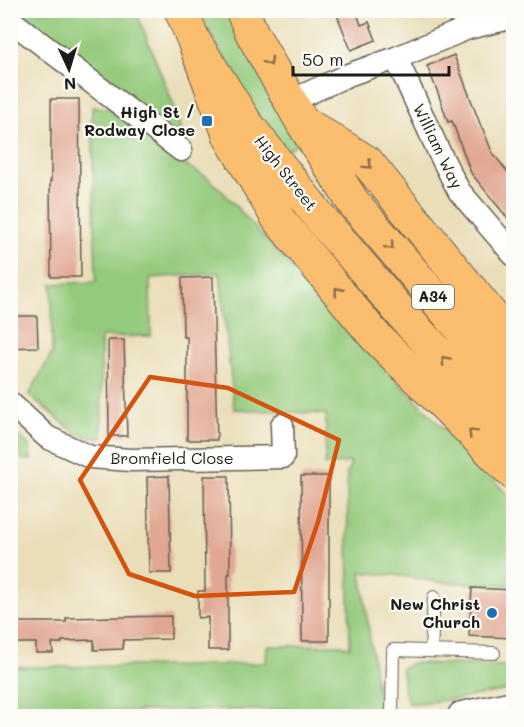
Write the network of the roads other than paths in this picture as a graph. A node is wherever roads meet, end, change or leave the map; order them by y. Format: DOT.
graph roads {
  1 [pos="181,10"];
  2 [pos="242,10"];
  3 [pos="513,16"];
  4 [pos="465,19"];
  5 [pos="10,20"];
  6 [pos="194,41"];
  7 [pos="396,58"];
  8 [pos="297,112"];
  9 [pos="181,150"];
  10 [pos="512,250"];
  11 [pos="513,343"];
  12 [pos="513,391"];
  13 [pos="10,403"];
  14 [pos="282,424"];
  15 [pos="513,433"];
  16 [pos="513,474"];
  17 [pos="434,597"];
  18 [pos="431,651"];
  19 [pos="495,653"];
  20 [pos="513,705"];
  21 [pos="476,715"];
  22 [pos="392,717"];
  1 -- 6 [label="highway, High Street / A34"];
  2 -- 8 [label="highway, A34, one-way"];
  3 -- 4 [label="street"];
  4 -- 7 [label="street"];
  5 -- 9 [label="street"];
  15 -- 6 [label="highway, High Street / A34, one-way"];
  16 -- 6 [label="highway, one-way"];
  7 -- 8 [label="street"];
  7 -- 10 [label="street, William Way"];
  8 -- 11 [label="highway, one-way"];
  8 -- 12 [label="highway, A34, one-way"];
  13 -- 14 [label="street, Bromfield Close"];
  17 -- 18 [label="lane"];
  18 -- 19 [label="lane"];
  18 -- 22 [label="lane"];
  20 -- 21 [label="street"];
}
